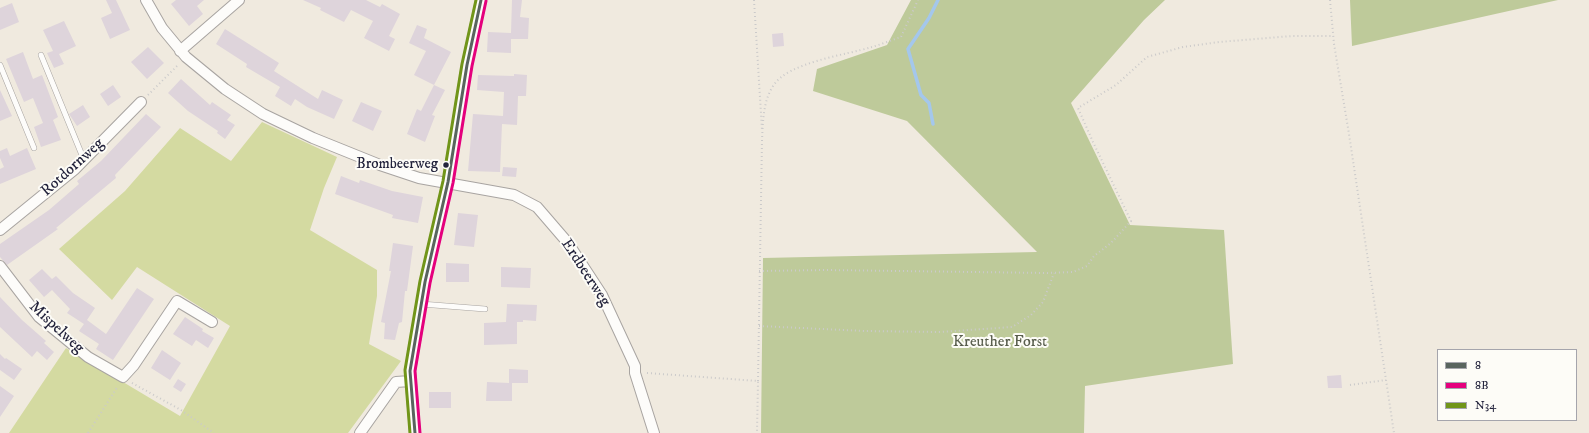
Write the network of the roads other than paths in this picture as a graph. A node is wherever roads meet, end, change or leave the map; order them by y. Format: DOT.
graph roads {
  1 [pos="146,0"];
  2 [pos="240,0"];
  3 [pos="482,0"];
  4 [pos="183,54"];
  5 [pos="40,55"];
  6 [pos="0,65"];
  7 [pos="142,102"];
  8 [pos="34,148"];
  9 [pos="85,160"];
  10 [pos="448,182"];
  11 [pos="0,230"];
  12 [pos="0,266"];
  13 [pos="421,304"];
  14 [pos="485,309"];
  15 [pos="212,322"];
  16 [pos="410,376"];
  17 [pos="360,433"];
  18 [pos="415,433"];
  19 [pos="654,433"];
  1 -- 4 [label="street"];
  2 -- 4 [label="street"];
  3 -- 10 [label="street"];
  4 -- 10 [label="street"];
  5 -- 9 [label="lane"];
  6 -- 8 [label="lane"];
  7 -- 9 [label="street, Rotdornweg"];
  9 -- 11 [label="street, Rotdornweg"];
  10 -- 13 [label="street"];
  10 -- 19 [label="street, Erdbeerweg"];
  12 -- 15 [label="street, Mispelweg"];
  13 -- 14 [label="lane"];
  13 -- 16 [label="street"];
  16 -- 17 [label="street"];
  16 -- 18 [label="street"];
}
